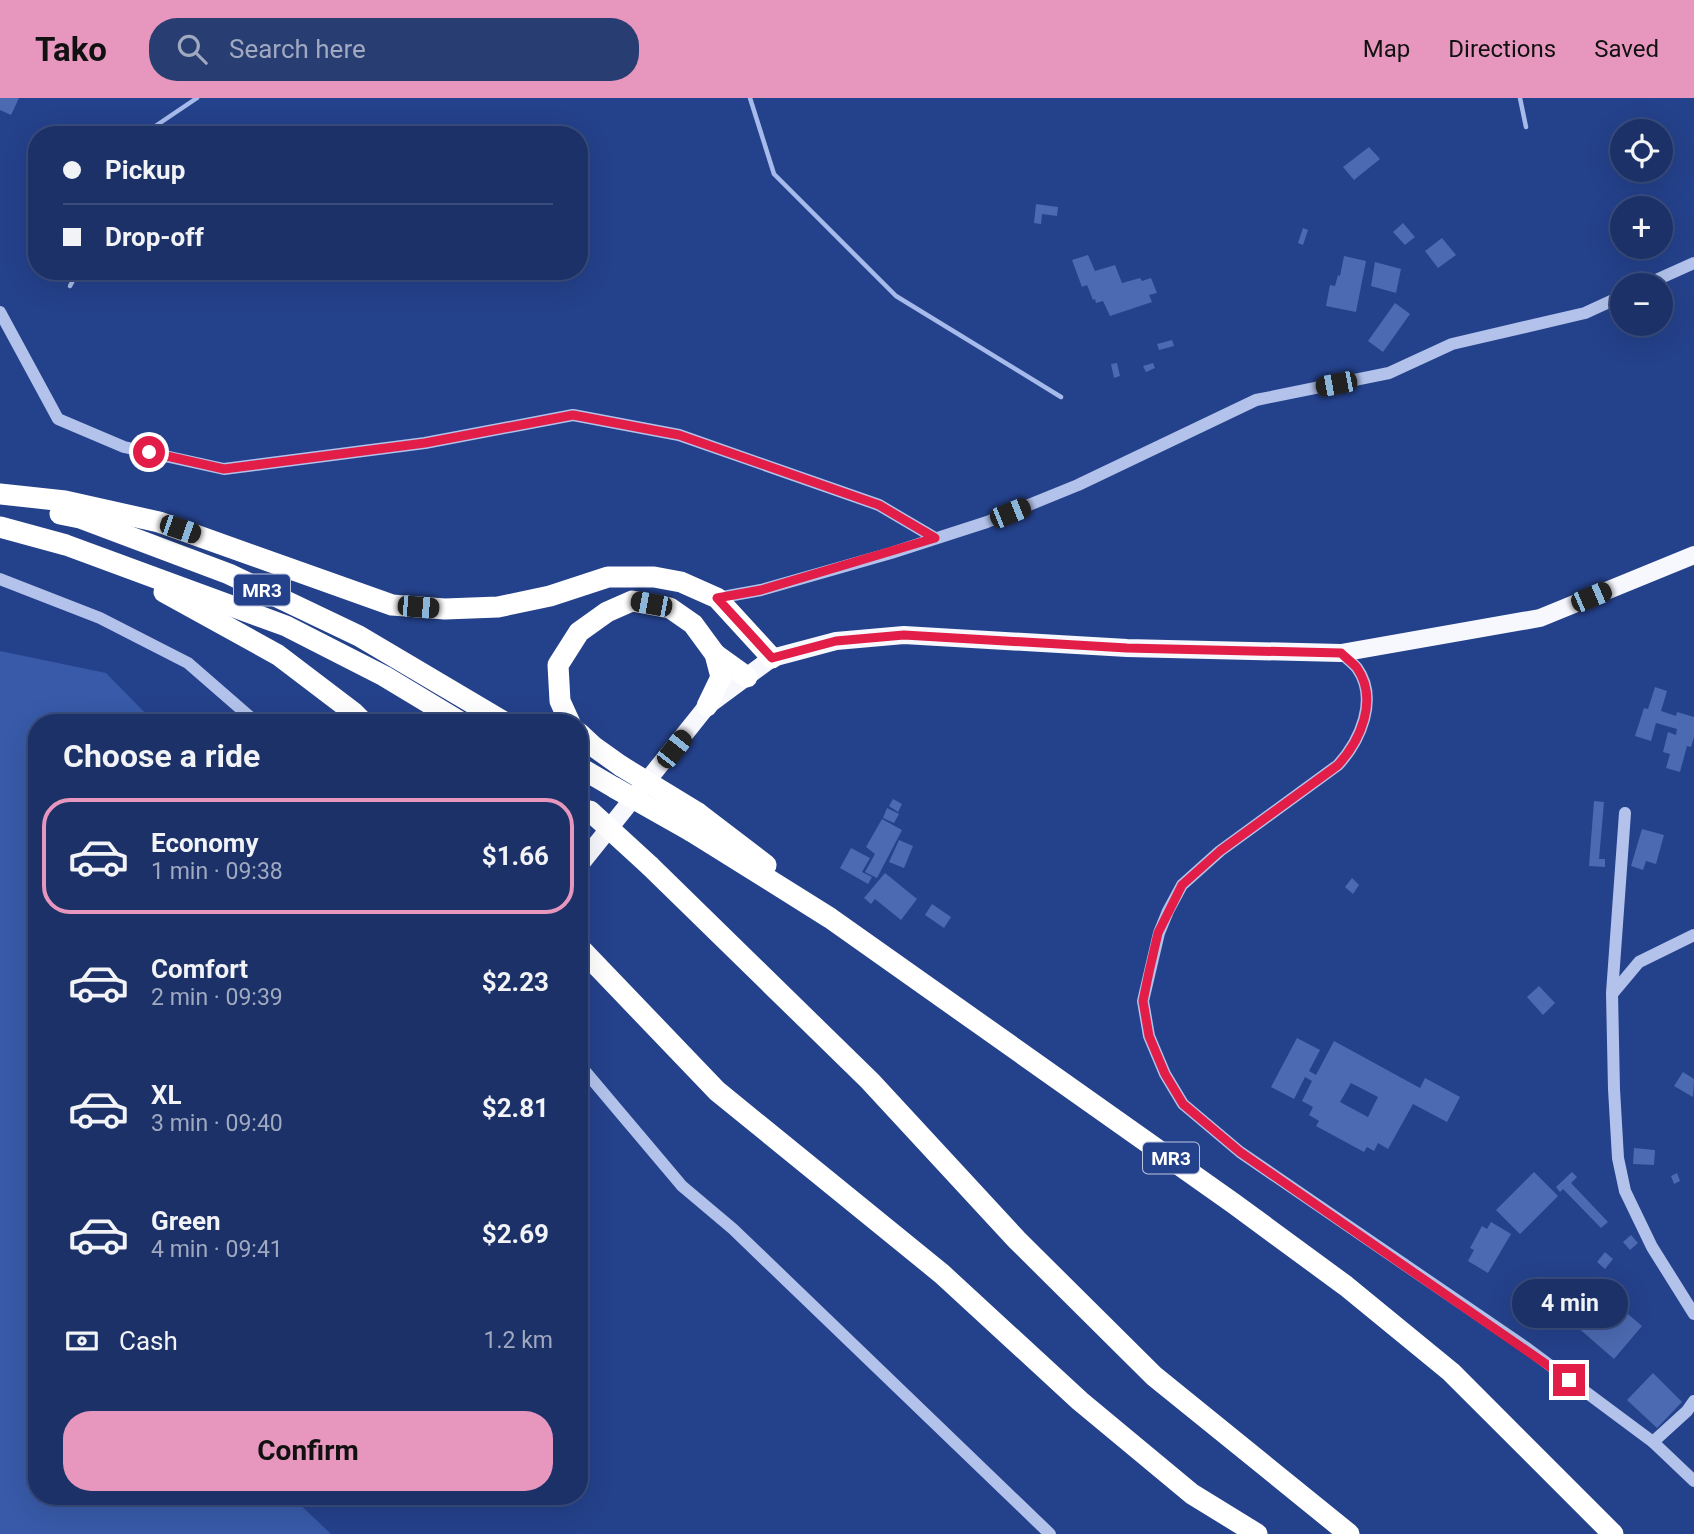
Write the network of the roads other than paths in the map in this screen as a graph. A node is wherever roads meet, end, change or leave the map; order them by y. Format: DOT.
graph roads {
  1 [pos="1694,263"];
  2 [pos="1672,273"];
  3 [pos="1610,302"];
  4 [pos="0,312"];
  5 [pos="0,494"];
  6 [pos="0,501"];
  7 [pos="0,527"];
  8 [pos="935,538"];
  9 [pos="66,545"];
  10 [pos="1694,555"];
  11 [pos="0,579"];
  12 [pos="717,598"];
  13 [pos="1341,653"];
  14 [pos="715,654"];
  15 [pos="772,658"];
  16 [pos="747,677"];
  17 [pos="707,706"];
  18 [pos="247,714"];
  19 [pos="352,714"];
  20 [pos="447,714"];
  21 [pos="491,714"];
  22 [pos="566,714"];
  23 [pos="588,741"];
  24 [pos="588,772"];
  25 [pos="588,810"];
  26 [pos="1625,813"];
  27 [pos="694,822"];
  28 [pos="588,855"];
  29 [pos="1694,935"];
  30 [pos="588,956"];
  31 [pos="1612,993"];
  32 [pos="588,1075"];
  33 [pos="1694,1314"];
  34 [pos="1694,1401"];
  35 [pos="1653,1442"];
  36 [pos="1694,1481"];
  37 [pos="1050,1534"];
  38 [pos="1257,1534"];
  39 [pos="1349,1534"];
  40 [pos="1613,1534"];
  1 -- 2 [label="street"];
  3 -- 8 [label="street"];
  4 -- 8 [label="street"];
  5 -- 12 [label="highway"];
  6 -- 21 [label="highway, MR3"];
  7 -- 9 [label="highway, MR3"];
  8 -- 12 [label="street"];
  9 -- 19 [label="highway"];
  9 -- 20 [label="highway, MR3"];
  10 -- 13 [label="main road"];
  11 -- 18 [label="street"];
  12 -- 15 [label="highway"];
  13 -- 15 [label="main road"];
  13 -- 35 [label="street"];
  14 -- 16 [label="highway"];
  14 -- 17 [label="highway"];
  14 -- 22 [label="highway"];
  15 -- 16 [label="main road"];
  16 -- 17 [label="main road"];
  17 -- 28 [label="main road"];
  23 -- 27 [label="highway, bridge"];
  24 -- 27 [label="highway, MR3, bridge"];
  25 -- 39 [label="highway, bridge"];
  26 -- 31 [label="street"];
  27 -- 40 [label="highway, MR3"];
  29 -- 31 [label="street"];
  30 -- 38 [label="highway"];
  31 -- 33 [label="street"];
  32 -- 37 [label="street"];
  34 -- 35 [label="street"];
  35 -- 36 [label="street"];
}
